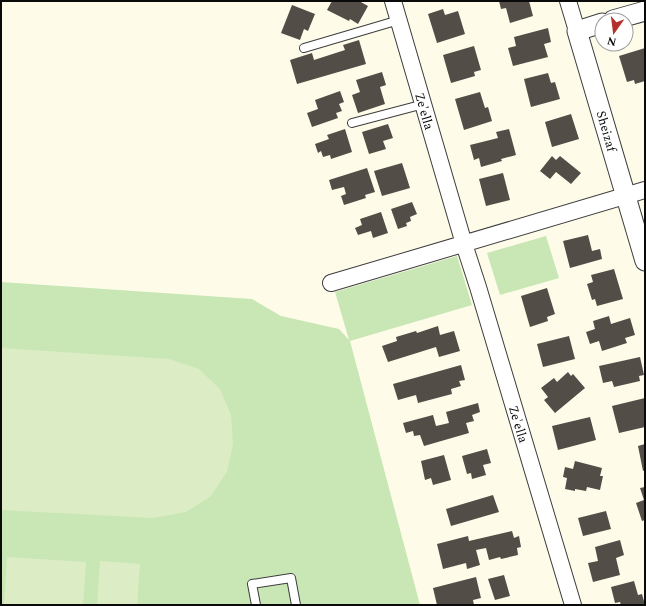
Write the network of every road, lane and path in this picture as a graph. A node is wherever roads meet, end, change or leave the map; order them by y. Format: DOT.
graph roads {
  1 [pos="393,1"];
  2 [pos="568,1"];
  3 [pos="645,11"];
  4 [pos="634,14"];
  5 [pos="399,20"];
  6 [pos="594,26"];
  7 [pos="577,31"];
  8 [pos="304,48"];
  9 [pos="424,104"];
  10 [pos="352,123"];
  11 [pos="645,190"];
  12 [pos="626,196"];
  13 [pos="464,244"];
  14 [pos="645,261"];
  15 [pos="332,283"];
  16 [pos="256,605"];
  17 [pos="296,605"];
  18 [pos="573,605"];
  1 -- 5 [label="street, Ze'ella"];
  2 -- 7 [label="street, Sheizaf"];
  3 -- 4 [label="street"];
  5 -- 8 [label="lane"];
  5 -- 9 [label="street, Ze'ella"];
  6 -- 7 [label="street"];
  7 -- 12 [label="street, Sheizaf"];
  9 -- 10 [label="lane"];
  9 -- 13 [label="street, Ze'ella"];
  11 -- 12 [label="street"];
  12 -- 13 [label="street"];
  12 -- 14 [label="street, Sheizaf"];
  13 -- 15 [label="street"];
  13 -- 18 [label="street, Ze'ella"];
  16 -- 17 [label="lane"];
}
